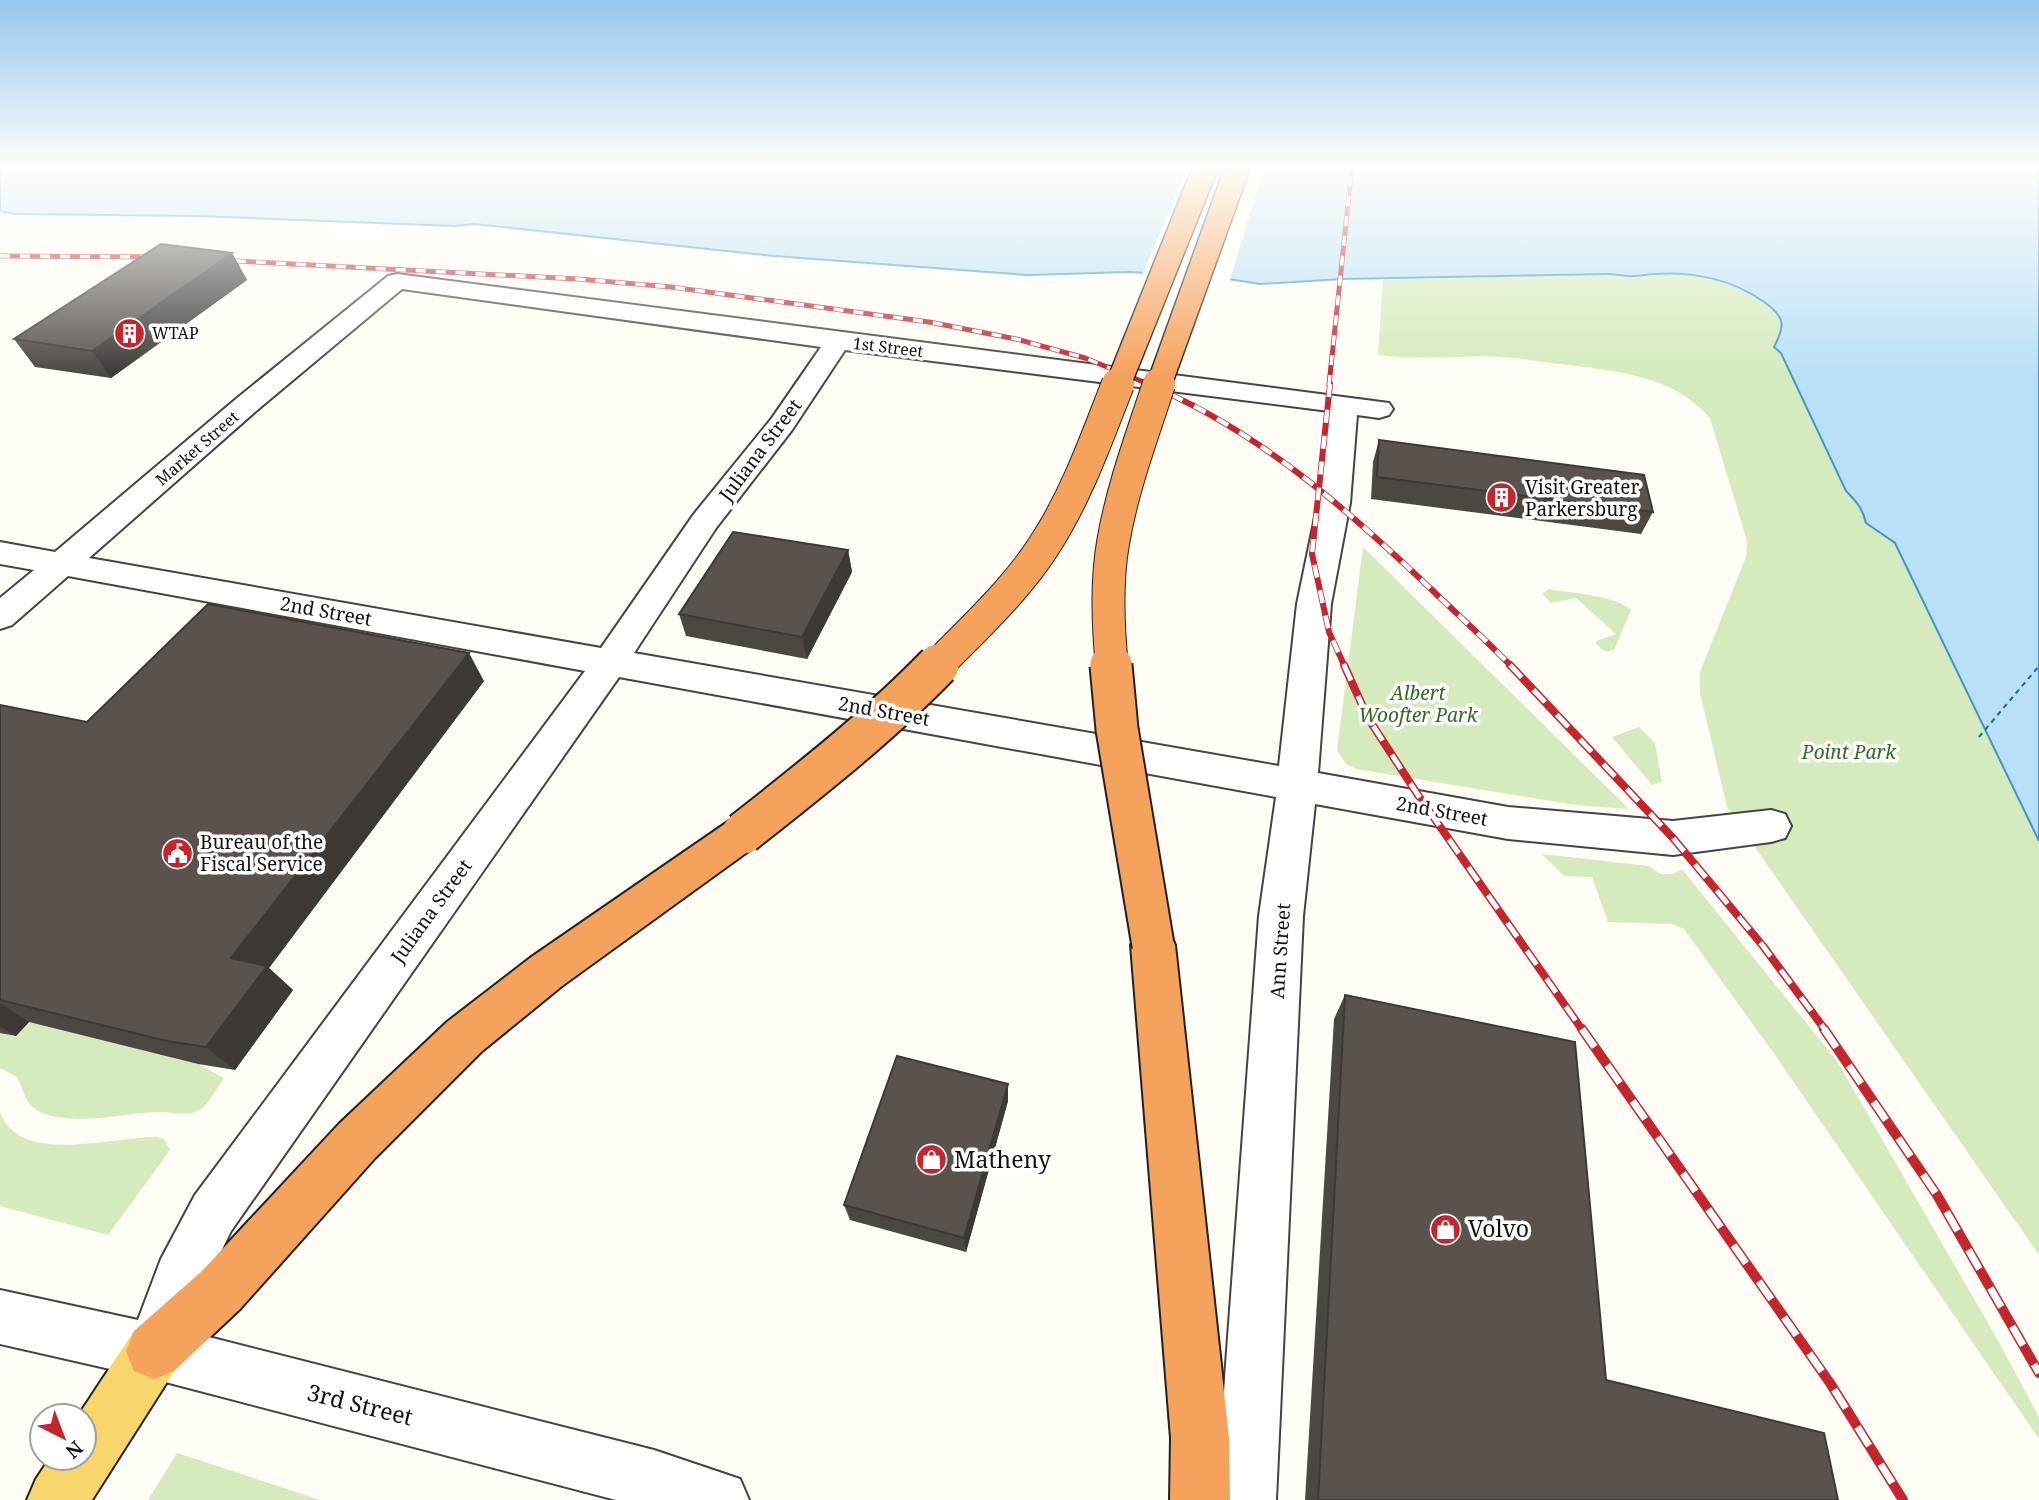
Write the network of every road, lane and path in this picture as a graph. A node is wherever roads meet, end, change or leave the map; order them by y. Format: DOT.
graph roads {
  1 [pos="1178,236"];
  2 [pos="1213,236"];
  3 [pos="397,281"];
  4 [pos="838,341"];
  5 [pos="1344,405"];
  6 [pos="1379,409"];
  7 [pos="0,553"];
  8 [pos="63,564"];
  9 [pos="0,617"];
  10 [pos="610,662"];
  11 [pos="1297,785"];
  12 [pos="1771,827"];
  13 [pos="0,1317"];
  14 [pos="155,1351"];
  15 [pos="57,1500"];
  16 [pos="719,1500"];
  17 [pos="1200,1500"];
  18 [pos="1246,1500"];
  1 -- 14 [label="highway, bridge"];
  2 -- 17 [label="highway, bridge"];
  3 -- 4 [label="street, 1st Street"];
  3 -- 8 [label="street, Market Street"];
  4 -- 5 [label="street, 1st Street"];
  4 -- 10 [label="street, Juliana Street"];
  5 -- 6 [label="street, 1st Street"];
  5 -- 11 [label="street, Ann Street"];
  7 -- 8 [label="street, 2nd Street"];
  8 -- 9 [label="street, Market Street"];
  8 -- 10 [label="street, 2nd Street"];
  10 -- 11 [label="street, 2nd Street"];
  10 -- 14 [label="street, Juliana Street"];
  11 -- 12 [label="street, 2nd Street"];
  11 -- 18 [label="street, Ann Street"];
  13 -- 14 [label="street, 3rd Street"];
  14 -- 15 [label="main road, Juliana Street"];
  14 -- 16 [label="street, 3rd Street"];
}
